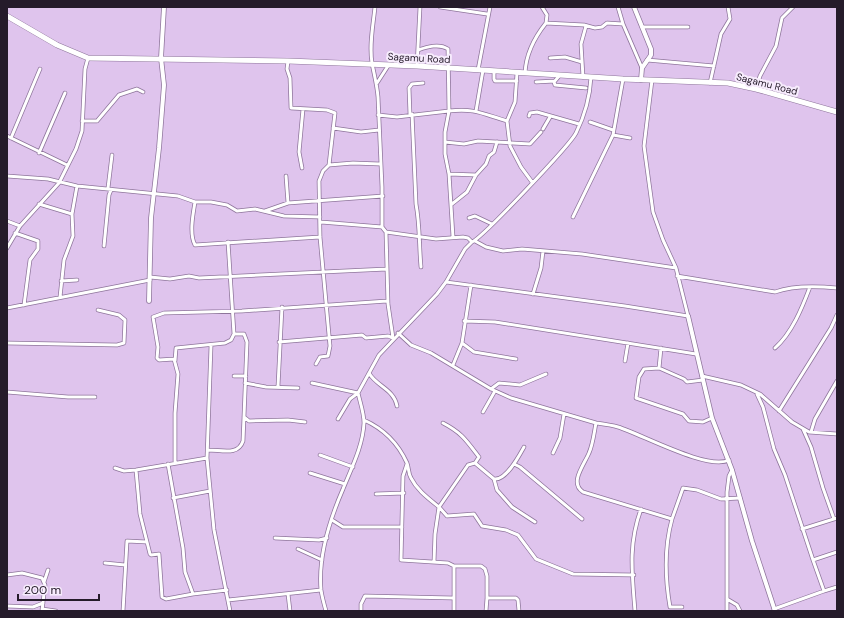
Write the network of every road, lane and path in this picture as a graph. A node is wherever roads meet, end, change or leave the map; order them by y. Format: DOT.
graph roads {
  1 [pos="164,7"];
  2 [pos="375,7"];
  3 [pos="420,7"];
  4 [pos="440,7"];
  5 [pos="490,7"];
  6 [pos="542,7"];
  7 [pos="618,7"];
  8 [pos="634,7"];
  9 [pos="728,7"];
  10 [pos="793,7"];
  11 [pos="455,8"];
  12 [pos="487,14"];
  13 [pos="7,16"];
  14 [pos="546,23"];
  15 [pos="623,24"];
  16 [pos="586,26"];
  17 [pos="642,27"];
  18 [pos="688,27"];
  19 [pos="418,50"];
  20 [pos="88,58"];
  21 [pos="161,58"];
  22 [pos="550,58"];
  23 [pos="647,60"];
  24 [pos="288,61"];
  25 [pos="582,62"];
  26 [pos="372,65"];
  27 [pos="388,66"];
  28 [pos="417,66"];
  29 [pos="714,66"];
  30 [pos="447,68"];
  31 [pos="642,68"];
  32 [pos="40,69"];
  33 [pos="480,70"];
  34 [pos="494,71"];
  35 [pos="517,73"];
  36 [pos="525,73"];
  37 [pos="560,75"];
  38 [pos="583,77"];
  39 [pos="591,77"];
  40 [pos="623,79"];
  41 [pos="641,80"];
  42 [pos="652,80"];
  43 [pos="517,81"];
  44 [pos="555,81"];
  45 [pos="536,82"];
  46 [pos="377,83"];
  47 [pos="710,83"];
  48 [pos="423,84"];
  49 [pos="586,88"];
  50 [pos="756,89"];
  51 [pos="65,92"];
  52 [pos="143,92"];
  53 [pos="303,109"];
  54 [pos="449,111"];
  55 [pos="476,111"];
  56 [pos="837,112"];
  57 [pos="411,114"];
  58 [pos="378,115"];
  59 [pos="529,116"];
  60 [pos="550,117"];
  61 [pos="82,121"];
  62 [pos="507,122"];
  63 [pos="590,122"];
  64 [pos="579,124"];
  65 [pos="334,128"];
  66 [pos="379,130"];
  67 [pos="613,130"];
  68 [pos="613,135"];
  69 [pos="7,136"];
  70 [pos="11,138"];
  71 [pos="509,138"];
  72 [pos="630,138"];
  73 [pos="445,142"];
  74 [pos="497,142"];
  75 [pos="504,142"];
  76 [pos="510,143"];
  77 [pos="39,153"];
  78 [pos="112,155"];
  79 [pos="380,164"];
  80 [pos="67,165"];
  81 [pos="329,165"];
  82 [pos="302,168"];
  83 [pos="449,174"];
  84 [pos="476,175"];
  85 [pos="8,176"];
  86 [pos="286,176"];
  87 [pos="7,181"];
  88 [pos="58,182"];
  89 [pos="532,182"];
  90 [pos="76,186"];
  91 [pos="108,188"];
  92 [pos="111,190"];
  93 [pos="154,193"];
  94 [pos="383,196"];
  95 [pos="319,200"];
  96 [pos="195,202"];
  97 [pos="288,203"];
  98 [pos="39,204"];
  99 [pos="452,204"];
  100 [pos="265,211"];
  101 [pos="72,214"];
  102 [pos="320,217"];
  103 [pos="573,217"];
  104 [pos="469,218"];
  105 [pos="7,221"];
  106 [pos="321,222"];
  107 [pos="492,224"];
  108 [pos="20,226"];
  109 [pos="382,227"];
  110 [pos="386,232"];
  111 [pos="15,234"];
  112 [pos="418,236"];
  113 [pos="320,237"];
  114 [pos="453,237"];
  115 [pos="228,242"];
  116 [pos="474,242"];
  117 [pos="104,246"];
  118 [pos="7,248"];
  119 [pos="543,251"];
  120 [pos="421,267"];
  121 [pos="676,268"];
  122 [pos="387,269"];
  123 [pos="324,271"];
  124 [pos="230,276"];
  125 [pos="677,276"];
  126 [pos="150,279"];
  127 [pos="77,280"];
  128 [pos="61,281"];
  129 [pos="446,282"];
  130 [pos="471,285"];
  131 [pos="810,287"];
  132 [pos="837,288"];
  133 [pos="534,294"];
  134 [pos="60,297"];
  135 [pos="149,301"];
  136 [pos="387,301"];
  137 [pos="327,304"];
  138 [pos="24,305"];
  139 [pos="282,307"];
  140 [pos="7,308"];
  141 [pos="98,310"];
  142 [pos="233,311"];
  143 [pos="837,315"];
  144 [pos="688,316"];
  145 [pos="464,321"];
  146 [pos="234,334"];
  147 [pos="398,334"];
  148 [pos="330,338"];
  149 [pos="393,338"];
  150 [pos="280,342"];
  151 [pos="7,343"];
  152 [pos="462,343"];
  153 [pos="628,343"];
  154 [pos="211,346"];
  155 [pos="661,348"];
  156 [pos="775,348"];
  157 [pos="696,354"];
  158 [pos="516,359"];
  159 [pos="624,360"];
  160 [pos="175,362"];
  161 [pos="316,364"];
  162 [pos="453,365"];
  163 [pos="659,368"];
  164 [pos="369,373"];
  165 [pos="546,374"];
  166 [pos="234,376"];
  167 [pos="246,376"];
  168 [pos="702,378"];
  169 [pos="837,381"];
  170 [pos="245,383"];
  171 [pos="312,383"];
  172 [pos="278,386"];
  173 [pos="298,388"];
  174 [pos="493,390"];
  175 [pos="7,392"];
  176 [pos="358,393"];
  177 [pos="757,394"];
  178 [pos="95,397"];
  179 [pos="397,406"];
  180 [pos="779,411"];
  181 [pos="483,412"];
  182 [pos="564,414"];
  183 [pos="244,416"];
  184 [pos="712,418"];
  185 [pos="338,419"];
  186 [pos="364,420"];
  187 [pos="305,422"];
  188 [pos="443,423"];
  189 [pos="596,423"];
  190 [pos="802,429"];
  191 [pos="811,432"];
  192 [pos="837,434"];
  193 [pos="524,447"];
  194 [pos="208,450"];
  195 [pos="553,453"];
  196 [pos="320,455"];
  197 [pos="207,458"];
  198 [pos="729,460"];
  199 [pos="175,462"];
  200 [pos="476,463"];
  201 [pos="168,464"];
  202 [pos="407,464"];
  203 [pos="514,464"];
  204 [pos="353,467"];
  205 [pos="115,468"];
  206 [pos="136,470"];
  207 [pos="732,470"];
  208 [pos="310,473"];
  209 [pos="494,479"];
  210 [pos="345,484"];
  211 [pos="210,491"];
  212 [pos="376,494"];
  213 [pos="404,494"];
  214 [pos="173,498"];
  215 [pos="740,498"];
  216 [pos="727,499"];
  217 [pos="439,507"];
  218 [pos="641,509"];
  219 [pos="836,518"];
  220 [pos="582,519"];
  221 [pos="672,519"];
  222 [pos="332,520"];
  223 [pos="535,522"];
  224 [pos="402,527"];
  225 [pos="802,529"];
  226 [pos="275,538"];
  227 [pos="327,538"];
  228 [pos="147,542"];
  229 [pos="298,549"];
  230 [pos="837,552"];
  231 [pos="322,560"];
  232 [pos="813,560"];
  233 [pos="434,562"];
  234 [pos="105,563"];
  235 [pos="125,565"];
  236 [pos="454,566"];
  237 [pos="48,570"];
  238 [pos="7,575"];
  239 [pos="634,575"];
  240 [pos="44,582"];
  241 [pos="837,587"];
  242 [pos="227,590"];
  243 [pos="321,590"];
  244 [pos="824,591"];
  245 [pos="193,594"];
  246 [pos="288,594"];
  247 [pos="453,598"];
  248 [pos="487,598"];
  249 [pos="727,599"];
  250 [pos="228,600"];
  251 [pos="43,604"];
  252 [pos="7,606"];
  253 [pos="682,607"];
  254 [pos="42,610"];
  255 [pos="774,610"];
  256 [pos="56,611"];
  257 [pos="122,611"];
  258 [pos="230,611"];
  259 [pos="290,611"];
  260 [pos="326,611"];
  261 [pos="361,611"];
  262 [pos="454,611"];
  263 [pos="486,611"];
  264 [pos="519,611"];
  265 [pos="635,611"];
  266 [pos="727,611"];
  267 [pos="740,611"];
  1 -- 21 [label="street"];
  2 -- 26 [label="street"];
  3 -- 19 [label="street"];
  4 -- 11 [label="street"];
  5 -- 12 [label="street"];
  6 -- 14 [label="street"];
  7 -- 15 [label="street"];
  8 -- 17 [label="street"];
  9 -- 29 [label="street"];
  10 -- 50 [label="street"];
  11 -- 12 [label="street"];
  12 -- 33 [label="street"];
  13 -- 20 [label="highway, Sagamu Road"];
  14 -- 16 [label="street"];
  14 -- 36 [label="street"];
  15 -- 16 [label="street"];
  15 -- 31 [label="street"];
  16 -- 25 [label="street"];
  17 -- 18 [label="street"];
  17 -- 23 [label="street"];
  19 -- 28 [label="street"];
  19 -- 30 [label="street"];
  20 -- 21 [label="highway, Sagamu Road"];
  20 -- 61 [label="street"];
  21 -- 24 [label="highway, Sagamu Road"];
  21 -- 93 [label="street"];
  22 -- 25 [label="street"];
  23 -- 29 [label="street"];
  23 -- 31 [label="street"];
  24 -- 26 [label="highway, Sagamu Road"];
  24 -- 53 [label="street"];
  25 -- 38 [label="street"];
  26 -- 27 [label="highway, Sagamu Road"];
  26 -- 46 [label="street"];
  27 -- 28 [label="highway, Sagamu Road"];
  27 -- 46 [label="street"];
  28 -- 30 [label="highway, Sagamu Road"];
  29 -- 47 [label="street"];
  30 -- 33 [label="highway, Sagamu Road"];
  30 -- 54 [label="street"];
  31 -- 41 [label="street"];
  32 -- 70 [label="street"];
  33 -- 34 [label="highway, Sagamu Road"];
  33 -- 55 [label="street"];
  34 -- 35 [label="highway, Sagamu Road"];
  34 -- 43 [label="street"];
  35 -- 36 [label="highway, Sagamu Road"];
  35 -- 43 [label="street"];
  36 -- 37 [label="highway, Sagamu Road"];
  37 -- 38 [label="highway, Sagamu Road"];
  37 -- 44 [label="street"];
  38 -- 39 [label="highway, Sagamu Road"];
  39 -- 40 [label="highway, Sagamu Road"];
  39 -- 64 [label="street"];
  40 -- 41 [label="highway, Sagamu Road"];
  40 -- 67 [label="street"];
  41 -- 42 [label="highway, Sagamu Road"];
  42 -- 47 [label="highway, Sagamu Road"];
  42 -- 121 [label="street"];
  43 -- 62 [label="street"];
  44 -- 45 [label="street"];
  44 -- 49 [label="street"];
  46 -- 58 [label="street"];
  47 -- 50 [label="highway, Sagamu Road"];
  48 -- 57 [label="street"];
  50 -- 56 [label="highway, Sagamu Road"];
  51 -- 77 [label="street"];
  52 -- 61 [label="street"];
  53 -- 65 [label="street"];
  53 -- 82 [label="street"];
  54 -- 55 [label="street"];
  54 -- 57 [label="street"];
  54 -- 73 [label="street"];
  55 -- 62 [label="street"];
  57 -- 58 [label="street"];
  57 -- 112 [label="street"];
  58 -- 66 [label="street"];
  59 -- 60 [label="street"];
  60 -- 64 [label="street"];
  60 -- 76 [label="street"];
  61 -- 80 [label="street"];
  62 -- 71 [label="street"];
  63 -- 67 [label="street"];
  64 -- 89 [label="street"];
  65 -- 66 [label="street"];
  65 -- 81 [label="street"];
  66 -- 79 [label="street"];
  67 -- 68 [label="street"];
  68 -- 72 [label="street"];
  68 -- 103 [label="street"];
  69 -- 70 [label="street"];
  70 -- 77 [label="street"];
  71 -- 75 [label="street"];
  71 -- 76 [label="street"];
  73 -- 74 [label="street"];
  73 -- 83 [label="street"];
  74 -- 75 [label="street"];
  74 -- 84 [label="street"];
  75 -- 76 [label="street"];
  76 -- 89 [label="street"];
  77 -- 80 [label="street"];
  78 -- 91 [label="street"];
  79 -- 81 [label="street"];
  79 -- 94 [label="street"];
  80 -- 88 [label="street"];
  81 -- 95 [label="street"];
  83 -- 84 [label="street"];
  83 -- 99 [label="street"];
  84 -- 99 [label="street"];
  85 -- 87 [label="street"];
  85 -- 88 [label="street"];
  86 -- 97 [label="street"];
  88 -- 90 [label="street"];
  88 -- 98 [label="street"];
  89 -- 107 [label="street"];
  90 -- 91 [label="street"];
  90 -- 101 [label="street"];
  91 -- 92 [label="street"];
  92 -- 93 [label="street"];
  92 -- 117 [label="street"];
  93 -- 96 [label="street"];
  93 -- 126 [label="street"];
  94 -- 95 [label="street"];
  94 -- 109 [label="street"];
  95 -- 97 [label="street"];
  95 -- 102 [label="street"];
  96 -- 100 [label="street"];
  96 -- 115 [label="street"];
  97 -- 100 [label="street"];
  98 -- 101 [label="street"];
  98 -- 108 [label="street"];
  99 -- 114 [label="street"];
  100 -- 102 [label="street"];
  101 -- 128 [label="street"];
  102 -- 106 [label="street"];
  104 -- 107 [label="street"];
  105 -- 108 [label="street"];
  106 -- 109 [label="street"];
  106 -- 113 [label="street"];
  107 -- 116 [label="street"];
  108 -- 111 [label="street"];
  109 -- 110 [label="street"];
  110 -- 112 [label="street"];
  110 -- 122 [label="street"];
  111 -- 118 [label="street"];
  111 -- 138 [label="street"];
  112 -- 114 [label="street"];
  112 -- 120 [label="street"];
  113 -- 115 [label="street"];
  113 -- 123 [label="street"];
  114 -- 116 [label="street"];
  115 -- 124 [label="street"];
  116 -- 119 [label="street"];
  116 -- 129 [label="street"];
  119 -- 121 [label="street"];
  119 -- 133 [label="street"];
  121 -- 125 [label="street"];
  122 -- 123 [label="street"];
  122 -- 136 [label="street"];
  123 -- 124 [label="street"];
  123 -- 137 [label="street"];
  124 -- 126 [label="street"];
  124 -- 142 [label="street"];
  125 -- 131 [label="street"];
  125 -- 144 [label="street"];
  126 -- 134 [label="street"];
  126 -- 135 [label="street"];
  127 -- 128 [label="street"];
  128 -- 134 [label="street"];
  129 -- 130 [label="street"];
  129 -- 147 [label="street"];
  130 -- 133 [label="street"];
  130 -- 145 [label="street"];
  131 -- 132 [label="street"];
  131 -- 156 [label="street"];
  133 -- 144 [label="street"];
  134 -- 138 [label="street"];
  136 -- 137 [label="street"];
  136 -- 149 [label="street"];
  137 -- 139 [label="street"];
  137 -- 148 [label="street"];
  138 -- 140 [label="street"];
  139 -- 142 [label="street"];
  139 -- 150 [label="street"];
  141 -- 151 [label="street"];
  142 -- 146 [label="street"];
  142 -- 160 [label="street"];
  143 -- 180 [label="street"];
  144 -- 157 [label="street"];
  145 -- 152 [label="street"];
  145 -- 153 [label="street"];
  146 -- 154 [label="street"];
  146 -- 167 [label="street"];
  147 -- 149 [label="street"];
  147 -- 162 [label="street"];
  148 -- 149 [label="street"];
  148 -- 150 [label="street"];
  148 -- 161 [label="street"];
  149 -- 164 [label="street"];
  150 -- 172 [label="street"];
  152 -- 158 [label="street"];
  152 -- 162 [label="street"];
  153 -- 155 [label="street"];
  153 -- 159 [label="street"];
  154 -- 160 [label="street"];
  154 -- 194 [label="street"];
  155 -- 157 [label="street"];
  155 -- 163 [label="street"];
  157 -- 168 [label="street"];
  160 -- 199 [label="street"];
  162 -- 174 [label="street"];
  163 -- 168 [label="street"];
  163 -- 184 [label="street"];
  164 -- 176 [label="street"];
  164 -- 179 [label="street"];
  165 -- 174 [label="street"];
  166 -- 167 [label="street"];
  167 -- 170 [label="street"];
  168 -- 177 [label="street"];
  168 -- 184 [label="street"];
  169 -- 191 [label="street"];
  170 -- 172 [label="street"];
  170 -- 183 [label="street"];
  171 -- 176 [label="street"];
  172 -- 173 [label="street"];
  174 -- 181 [label="street"];
  174 -- 182 [label="street"];
  175 -- 178 [label="street"];
  176 -- 185 [label="street"];
  176 -- 186 [label="street"];
  177 -- 180 [label="street"];
  177 -- 225 [label="street"];
  180 -- 190 [label="street"];
  182 -- 189 [label="street"];
  182 -- 195 [label="street"];
  183 -- 187 [label="street"];
  183 -- 194 [label="street"];
  184 -- 198 [label="street"];
  186 -- 202 [label="street"];
  186 -- 204 [label="street"];
  188 -- 200 [label="street"];
  189 -- 198 [label="street"];
  189 -- 218 [label="street"];
  190 -- 191 [label="street"];
  190 -- 219 [label="street"];
  191 -- 192 [label="street"];
  193 -- 203 [label="street"];
  194 -- 197 [label="street"];
  196 -- 204 [label="street"];
  197 -- 199 [label="street"];
  197 -- 211 [label="street"];
  198 -- 207 [label="street"];
  199 -- 201 [label="street"];
  200 -- 209 [label="street"];
  200 -- 217 [label="street"];
  201 -- 206 [label="street"];
  201 -- 214 [label="street"];
  202 -- 213 [label="street"];
  202 -- 217 [label="street"];
  203 -- 209 [label="street"];
  203 -- 220 [label="street"];
  204 -- 210 [label="street"];
  205 -- 206 [label="street"];
  206 -- 228 [label="street"];
  207 -- 215 [label="street"];
  207 -- 216 [label="street"];
  208 -- 210 [label="street"];
  209 -- 223 [label="street"];
  210 -- 222 [label="street"];
  211 -- 214 [label="street"];
  211 -- 242 [label="street"];
  212 -- 213 [label="street"];
  213 -- 224 [label="street"];
  214 -- 245 [label="street"];
  215 -- 216 [label="street"];
  215 -- 255 [label="street"];
  216 -- 221 [label="street"];
  216 -- 249 [label="street"];
  217 -- 233 [label="street"];
  217 -- 239 [label="street"];
  218 -- 221 [label="street"];
  218 -- 239 [label="street"];
  219 -- 225 [label="street"];
  221 -- 253 [label="street"];
  222 -- 224 [label="street"];
  222 -- 227 [label="street"];
  224 -- 233 [label="street"];
  225 -- 232 [label="street"];
  226 -- 227 [label="street"];
  227 -- 231 [label="street"];
  228 -- 235 [label="street"];
  228 -- 245 [label="street"];
  229 -- 231 [label="street"];
  230 -- 232 [label="street"];
  231 -- 243 [label="street"];
  232 -- 244 [label="street"];
  233 -- 236 [label="street"];
  234 -- 235 [label="street"];
  235 -- 257 [label="street"];
  236 -- 247 [label="street"];
  236 -- 248 [label="street"];
  237 -- 240 [label="street"];
  238 -- 240 [label="street"];
  239 -- 265 [label="street"];
  240 -- 251 [label="street"];
  241 -- 244 [label="street"];
  242 -- 245 [label="street"];
  242 -- 250 [label="street"];
  243 -- 246 [label="street"];
  243 -- 260 [label="street"];
  244 -- 255 [label="street"];
  246 -- 250 [label="street"];
  246 -- 259 [label="street"];
  247 -- 261 [label="street"];
  247 -- 262 [label="street"];
  248 -- 263 [label="street"];
  248 -- 264 [label="street"];
  249 -- 266 [label="street"];
  249 -- 267 [label="street"];
  250 -- 258 [label="street"];
  251 -- 252 [label="street"];
  251 -- 254 [label="street"];
  254 -- 256 [label="street"];
}
